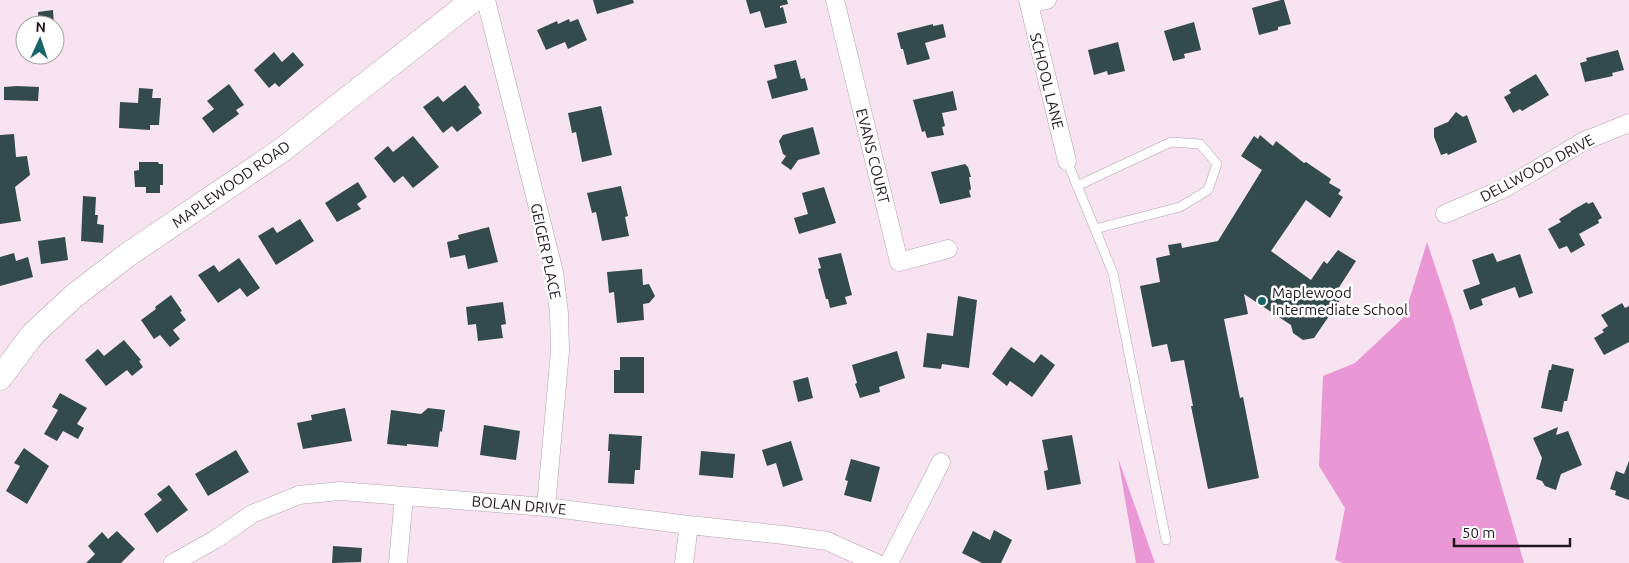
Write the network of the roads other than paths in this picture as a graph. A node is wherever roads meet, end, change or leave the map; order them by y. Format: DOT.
graph roads {
  1 [pos="472,0"];
  2 [pos="486,0"];
  3 [pos="835,0"];
  4 [pos="1047,0"];
  5 [pos="1028,2"];
  6 [pos="1629,123"];
  7 [pos="1067,161"];
  8 [pos="1077,186"];
  9 [pos="1445,214"];
  10 [pos="1095,229"];
  11 [pos="948,249"];
  12 [pos="0,378"];
  13 [pos="941,462"];
  14 [pos="404,496"];
  15 [pos="546,507"];
  16 [pos="689,525"];
  17 [pos="1166,540"];
  18 [pos="173,563"];
  19 [pos="398,563"];
  20 [pos="684,563"];
  21 [pos="876,563"];
  22 [pos="889,563"];
  1 -- 12 [label="street, MAPLEWOOD ROAD"];
  2 -- 15 [label="street, GEIGER PLACE"];
  3 -- 11 [label="street, EVANS COURT"];
  4 -- 5 [label="street"];
  5 -- 7 [label="street, SCHOOL LANE"];
  6 -- 9 [label="street, DELLWOOD DRIVE"];
  7 -- 8 [label="lane"];
  8 -- 10 [label="lane"];
  8 -- 10 [label="lane"];
  10 -- 17 [label="lane"];
  13 -- 22 [label="street"];
  14 -- 15 [label="street, BOLAN DRIVE"];
  14 -- 18 [label="street, BOLAN DRIVE"];
  14 -- 19 [label="street"];
  15 -- 16 [label="street, BOLAN DRIVE"];
  16 -- 20 [label="street"];
  16 -- 21 [label="street, BOLAN DRIVE"];
}
